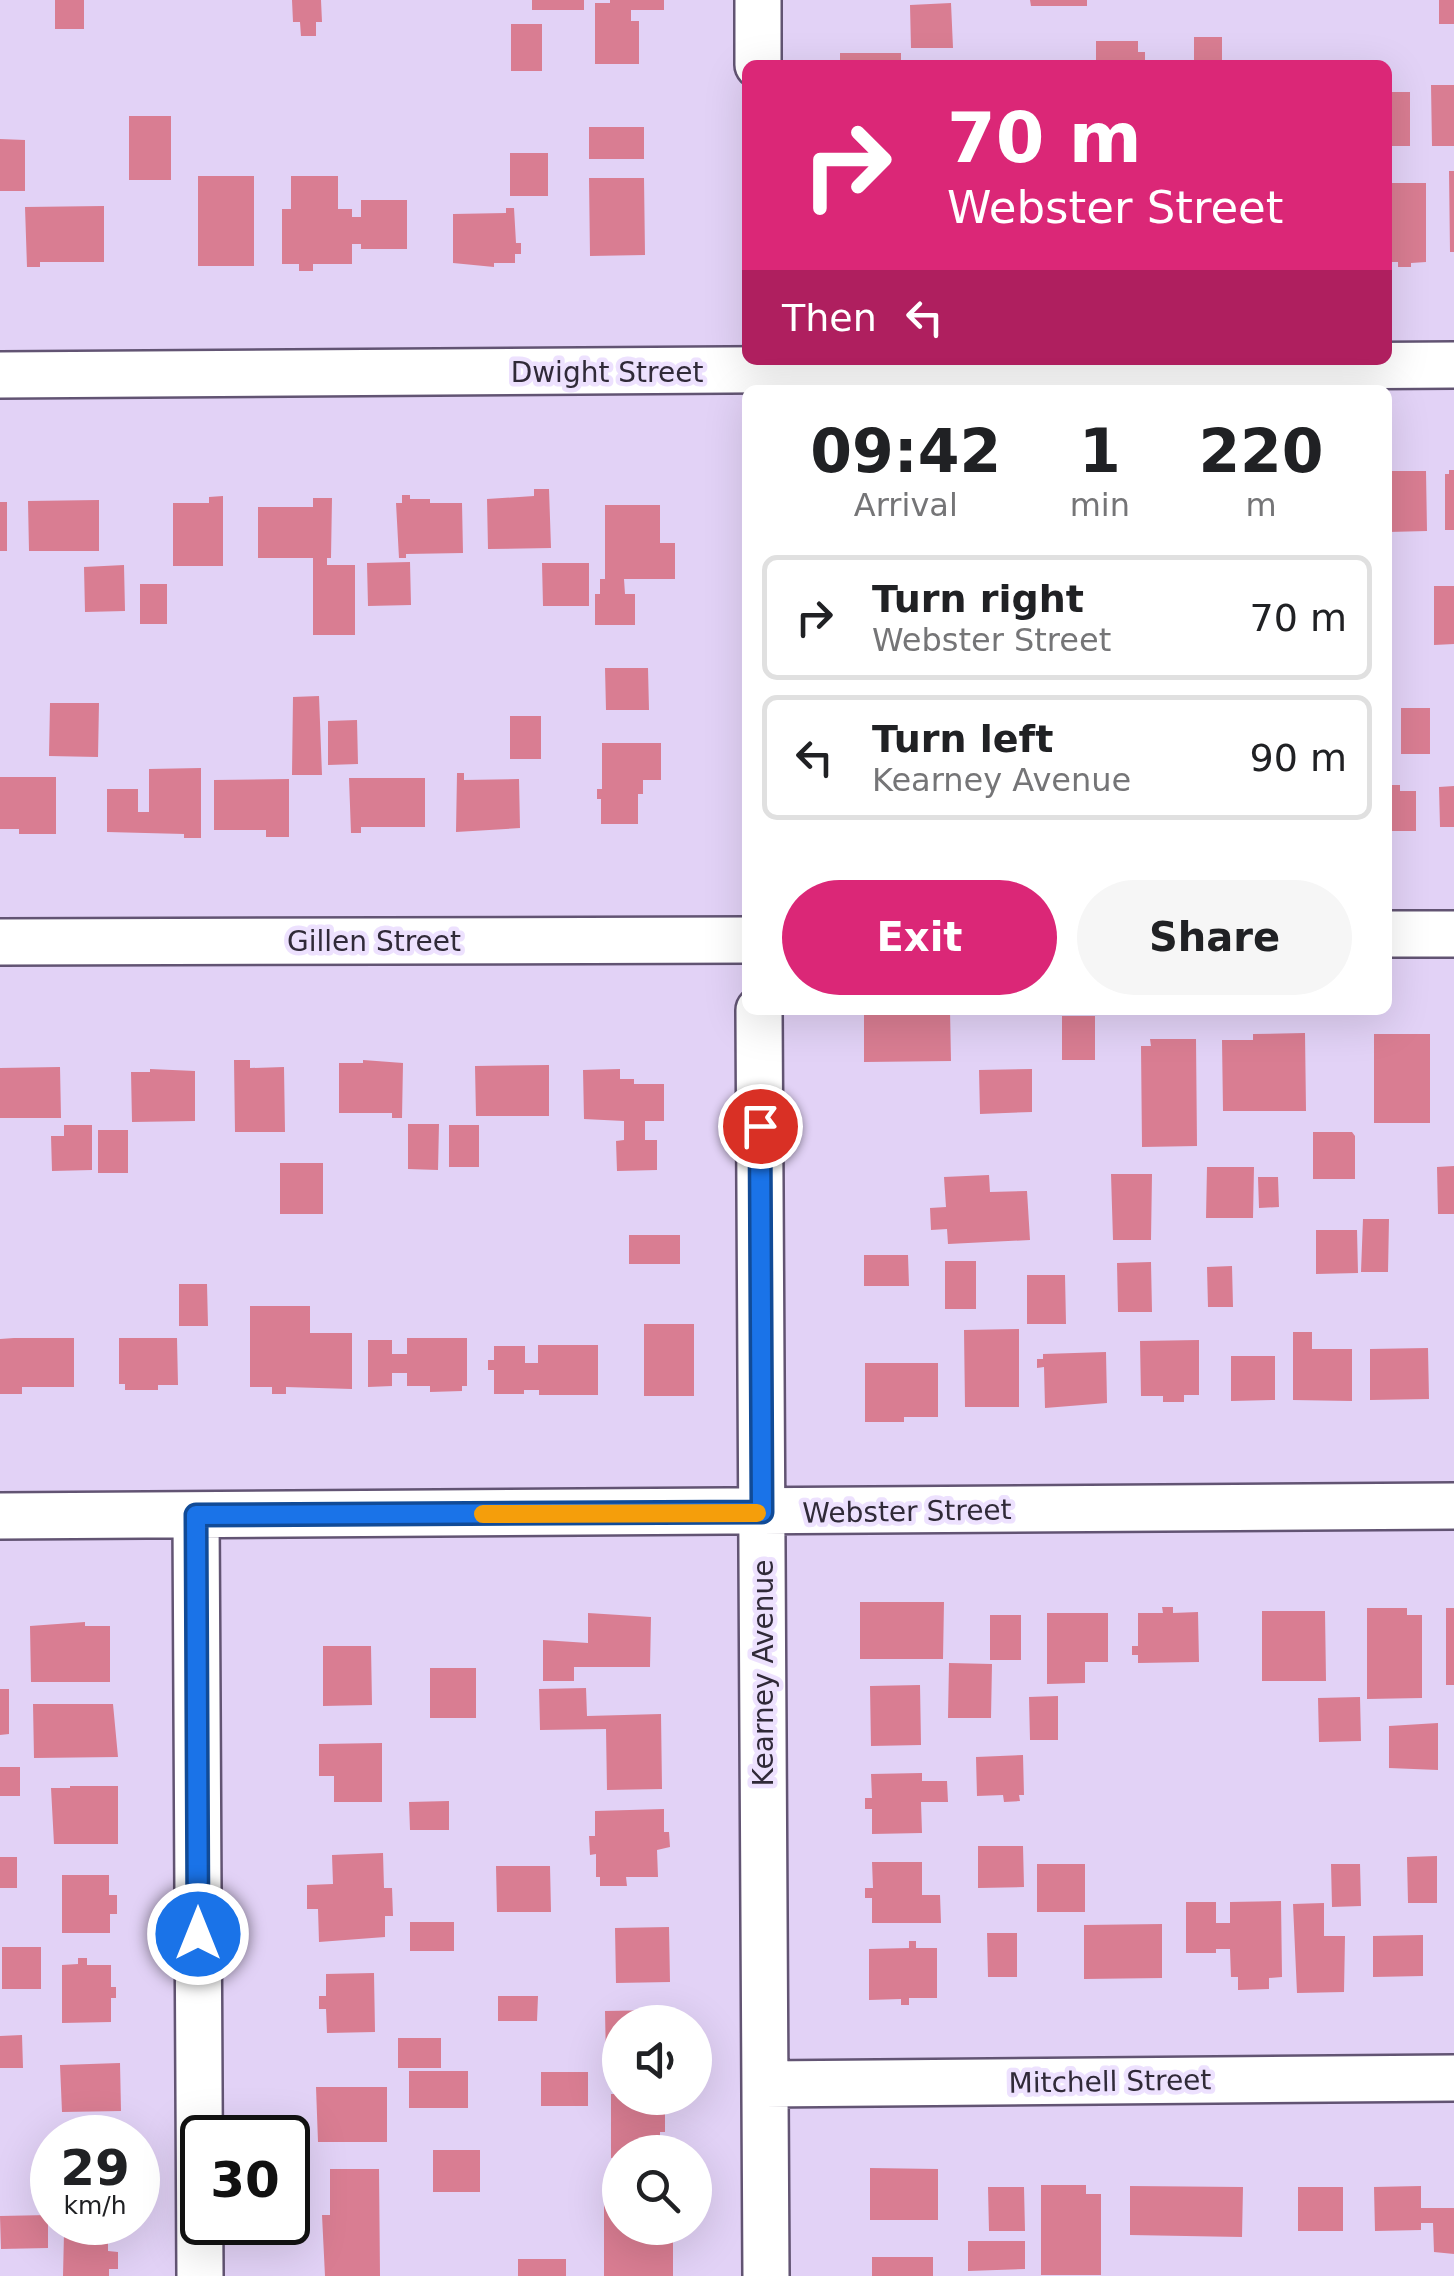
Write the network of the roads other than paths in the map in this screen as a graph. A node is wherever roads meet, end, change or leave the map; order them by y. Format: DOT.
graph roads {
  1 [pos="758,0"];
  2 [pos="758,60"];
  3 [pos="1454,365"];
  4 [pos="755,374"];
  5 [pos="0,375"];
  6 [pos="1392,934"];
  7 [pos="1454,934"];
  8 [pos="742,940"];
  9 [pos="0,942"];
  10 [pos="759,1015"];
  11 [pos="1454,1506"];
  12 [pos="762,1512"];
  13 [pos="196,1515"];
  14 [pos="0,1516"];
  15 [pos="1454,2078"];
  16 [pos="765,2084"];
  17 [pos="200,2276"];
  18 [pos="766,2276"];
  1 -- 2 [label="street"];
  3 -- 4 [label="street, Dwight Street"];
  4 -- 5 [label="street, Dwight Street"];
  6 -- 7 [label="street"];
  8 -- 9 [label="street, Gillen Street"];
  10 -- 12 [label="street, Kearney Avenue"];
  11 -- 12 [label="street, Webster Street"];
  12 -- 13 [label="street, Webster Street"];
  12 -- 16 [label="street, Kearney Avenue"];
  13 -- 14 [label="street, Webster Street"];
  13 -- 17 [label="street"];
  15 -- 16 [label="street, Mitchell Street"];
  16 -- 18 [label="street, Kearney Avenue"];
}
